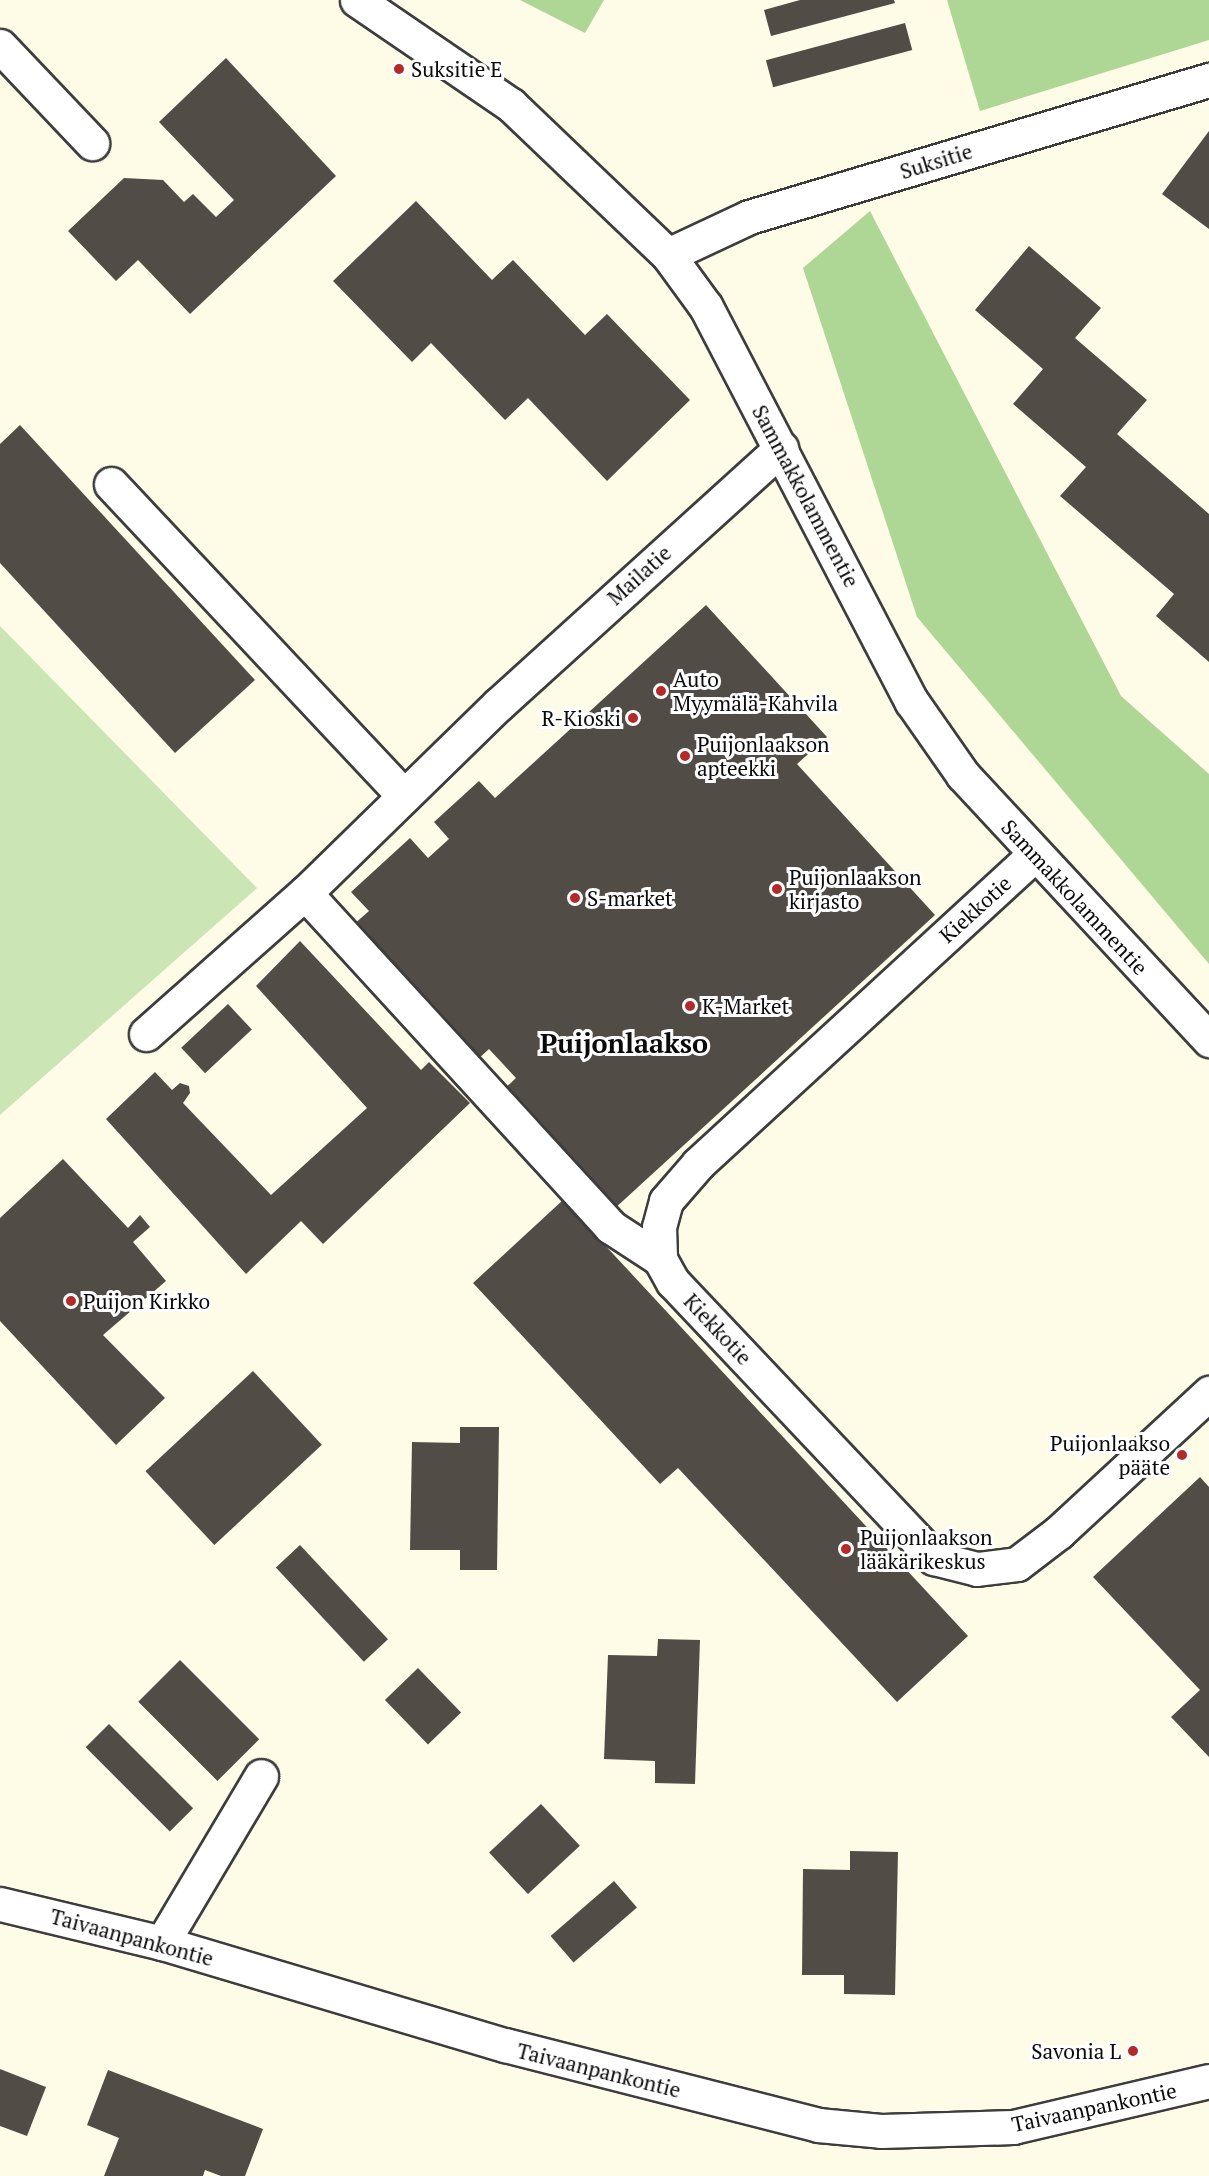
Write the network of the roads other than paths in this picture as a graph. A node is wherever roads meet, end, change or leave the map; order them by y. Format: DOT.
graph roads {
  1 [pos="357,0"];
  2 [pos="0,46"];
  3 [pos="1209,80"];
  4 [pos="92,143"];
  5 [pos="668,255"];
  6 [pos="781,448"];
  7 [pos="111,484"];
  8 [pos="404,796"];
  9 [pos="1035,854"];
  10 [pos="305,893"];
  11 [pos="146,1034"];
  12 [pos="1209,1040"];
  13 [pos="660,1258"];
  14 [pos="1209,1393"];
  15 [pos="261,1776"];
  16 [pos="0,1904"];
  17 [pos="162,1943"];
  18 [pos="1209,2081"];
  1 -- 5 [label="street, Sammakkolammentie"];
  2 -- 4 [label="street"];
  3 -- 5 [label="street, Suksitie"];
  5 -- 6 [label="street, Sammakkolammentie"];
  6 -- 8 [label="street, Mailatie"];
  6 -- 9 [label="street, Sammakkolammentie"];
  7 -- 8 [label="street"];
  8 -- 10 [label="street, Mailatie"];
  9 -- 12 [label="street, Sammakkolammentie"];
  9 -- 13 [label="street, Kiekkotie"];
  10 -- 11 [label="street, Mailatie"];
  10 -- 13 [label="street"];
  13 -- 14 [label="street, Kiekkotie"];
  15 -- 17 [label="street"];
  16 -- 17 [label="street, Taivaanpankontie"];
  17 -- 18 [label="street, Taivaanpankontie"];
}
